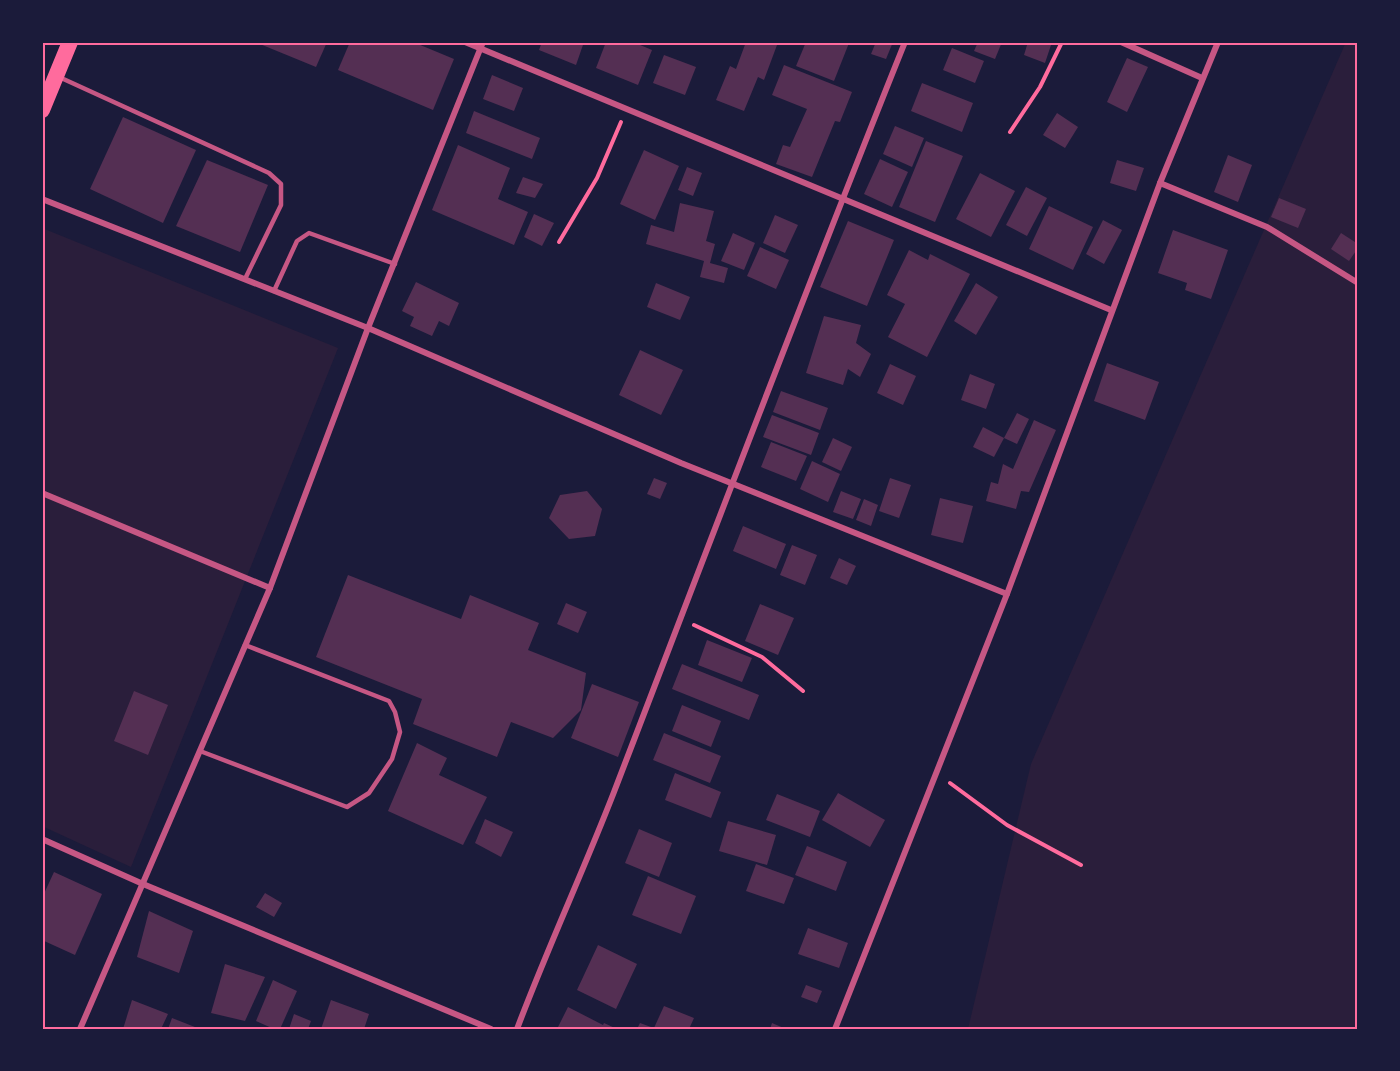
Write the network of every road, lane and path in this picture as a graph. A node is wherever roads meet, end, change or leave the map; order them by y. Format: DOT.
graph roads {
  1 [pos="70,42"];
  2 [pos="465,42"];
  3 [pos="904,42"];
  4 [pos="1062,42"];
  5 [pos="1121,42"];
  6 [pos="1218,42"];
  7 [pos="482,45"];
  8 [pos="56,76"];
  9 [pos="1202,78"];
  10 [pos="627,108"];
  11 [pos="42,110"];
  12 [pos="1010,132"];
  13 [pos="1160,183"];
  14 [pos="842,198"];
  15 [pos="42,199"];
  16 [pos="559,242"];
  17 [pos="395,264"];
  18 [pos="245,279"];
  19 [pos="1358,283"];
  20 [pos="274,291"];
  21 [pos="1111,310"];
  22 [pos="368,328"];
  23 [pos="733,483"];
  24 [pos="42,493"];
  25 [pos="270,588"];
  26 [pos="1006,594"];
  27 [pos="679,618"];
  28 [pos="245,645"];
  29 [pos="803,691"];
  30 [pos="200,751"];
  31 [pos="937,774"];
  32 [pos="42,840"];
  33 [pos="1081,865"];
  34 [pos="143,884"];
  35 [pos="80,1029"];
  36 [pos="491,1029"];
  37 [pos="517,1029"];
  38 [pos="836,1029"];
  1 -- 8 [label="highway"];
  2 -- 7 [label="street"];
  3 -- 14 [label="street"];
  4 -- 12 [label="path"];
  5 -- 9 [label="street"];
  6 -- 9 [label="street"];
  7 -- 10 [label="street"];
  7 -- 17 [label="street"];
  8 -- 11 [label="highway"];
  8 -- 18 [label="lane"];
  9 -- 13 [label="street"];
  10 -- 14 [label="street"];
  10 -- 16 [label="path"];
  13 -- 19 [label="street"];
  13 -- 21 [label="street"];
  14 -- 21 [label="street"];
  14 -- 23 [label="street"];
  15 -- 18 [label="street"];
  17 -- 20 [label="lane"];
  17 -- 22 [label="street"];
  18 -- 20 [label="street"];
  20 -- 22 [label="street"];
  21 -- 26 [label="street"];
  22 -- 23 [label="street"];
  22 -- 25 [label="street"];
  23 -- 26 [label="street"];
  23 -- 27 [label="street"];
  24 -- 25 [label="street"];
  25 -- 28 [label="street"];
  26 -- 31 [label="street"];
  27 -- 29 [label="path"];
  27 -- 37 [label="street"];
  28 -- 30 [label="street"];
  28 -- 30 [label="lane"];
  30 -- 34 [label="street"];
  31 -- 33 [label="path"];
  31 -- 38 [label="street"];
  32 -- 34 [label="street"];
  34 -- 35 [label="street"];
  34 -- 36 [label="street"];
}
